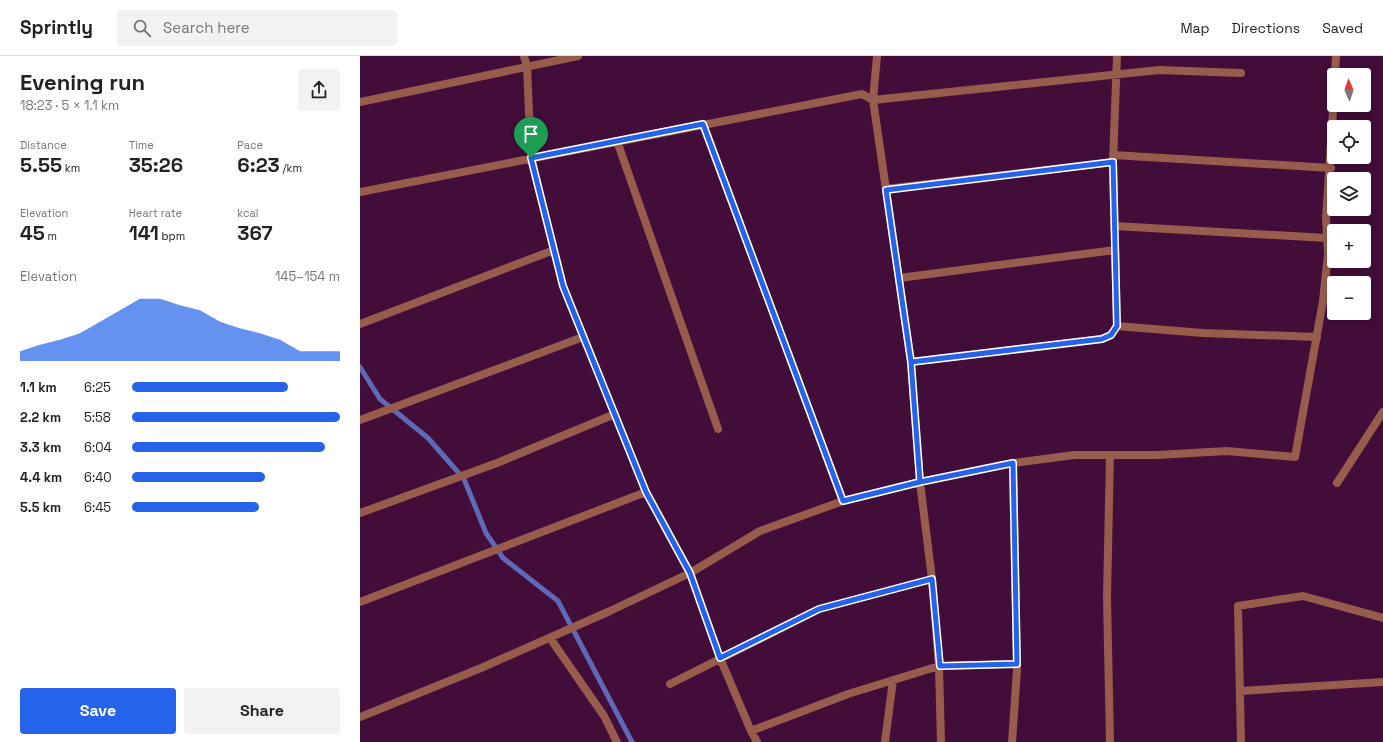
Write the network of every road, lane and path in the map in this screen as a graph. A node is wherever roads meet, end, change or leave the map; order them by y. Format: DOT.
graph roads {
  1 [pos="524,56"];
  2 [pos="578,56"];
  3 [pos="876,56"];
  4 [pos="1117,56"];
  5 [pos="1336,56"];
  6 [pos="527,66"];
  7 [pos="1335,68"];
  8 [pos="1117,73"];
  9 [pos="1241,74"];
  10 [pos="873,100"];
  11 [pos="360,102"];
  12 [pos="1333,112"];
  13 [pos="703,124"];
  14 [pos="618,141"];
  15 [pos="531,158"];
  16 [pos="1113,159"];
  17 [pos="1331,168"];
  18 [pos="886,190"];
  19 [pos="360,192"];
  20 [pos="1114,226"];
  21 [pos="1327,238"];
  22 [pos="554,250"];
  23 [pos="1115,250"];
  24 [pos="1327,266"];
  25 [pos="899,278"];
  26 [pos="360,324"];
  27 [pos="1117,326"];
  28 [pos="583,337"];
  29 [pos="1317,337"];
  30 [pos="911,362"];
  31 [pos="1383,412"];
  32 [pos="615,414"];
  33 [pos="360,420"];
  34 [pos="718,429"];
  35 [pos="1110,455"];
  36 [pos="1013,463"];
  37 [pos="920,482"];
  38 [pos="1337,484"];
  39 [pos="646,492"];
  40 [pos="843,501"];
  41 [pos="360,514"];
  42 [pos="690,573"];
  43 [pos="932,579"];
  44 [pos="360,602"];
  45 [pos="1383,618"];
  46 [pos="550,638"];
  47 [pos="720,658"];
  48 [pos="1017,664"];
  49 [pos="940,666"];
  50 [pos="893,680"];
  51 [pos="1382,682"];
  52 [pos="670,684"];
  53 [pos="1240,691"];
  54 [pos="360,717"];
  55 [pos="751,731"];
  56 [pos="617,742"];
  57 [pos="756,742"];
  58 [pos="885,742"];
  59 [pos="941,742"];
  60 [pos="1012,742"];
  61 [pos="1110,742"];
  62 [pos="1241,742"];
  1 -- 6 [label="street"];
  2 -- 6 [label="street"];
  3 -- 10 [label="street"];
  4 -- 8 [label="street"];
  5 -- 7 [label="street"];
  6 -- 11 [label="street"];
  6 -- 15 [label="street"];
  8 -- 9 [label="street"];
  8 -- 10 [label="street"];
  8 -- 16 [label="street"];
  10 -- 13 [label="street"];
  10 -- 18 [label="street"];
  12 -- 17 [label="street"];
  13 -- 14 [label="street"];
  13 -- 40 [label="street"];
  14 -- 15 [label="street"];
  14 -- 34 [label="street"];
  15 -- 19 [label="street"];
  15 -- 22 [label="street"];
  16 -- 17 [label="street"];
  16 -- 18 [label="street"];
  16 -- 20 [label="street"];
  17 -- 21 [label="street"];
  18 -- 25 [label="street"];
  20 -- 21 [label="street"];
  20 -- 23 [label="street"];
  22 -- 26 [label="street"];
  22 -- 28 [label="street"];
  23 -- 25 [label="street"];
  23 -- 27 [label="street"];
  24 -- 29 [label="street"];
  25 -- 30 [label="street"];
  27 -- 29 [label="street"];
  27 -- 30 [label="street"];
  28 -- 32 [label="street"];
  28 -- 33 [label="street"];
  29 -- 35 [label="street"];
  30 -- 37 [label="street"];
  31 -- 38 [label="street"];
  32 -- 39 [label="street"];
  32 -- 41 [label="street"];
  35 -- 36 [label="street"];
  35 -- 61 [label="street"];
  36 -- 37 [label="street"];
  36 -- 48 [label="street"];
  37 -- 40 [label="street"];
  37 -- 43 [label="street"];
  39 -- 42 [label="street"];
  39 -- 44 [label="street"];
  40 -- 42 [label="street"];
  42 -- 46 [label="street"];
  42 -- 47 [label="street"];
  43 -- 47 [label="street"];
  43 -- 49 [label="street"];
  45 -- 53 [label="street"];
  46 -- 54 [label="street"];
  46 -- 56 [label="street"];
  47 -- 52 [label="street"];
  47 -- 55 [label="street"];
  48 -- 49 [label="street"];
  48 -- 60 [label="street"];
  49 -- 50 [label="street"];
  49 -- 59 [label="street"];
  50 -- 55 [label="street"];
  50 -- 58 [label="street"];
  51 -- 53 [label="street"];
  53 -- 62 [label="street"];
  55 -- 57 [label="street"];
}
